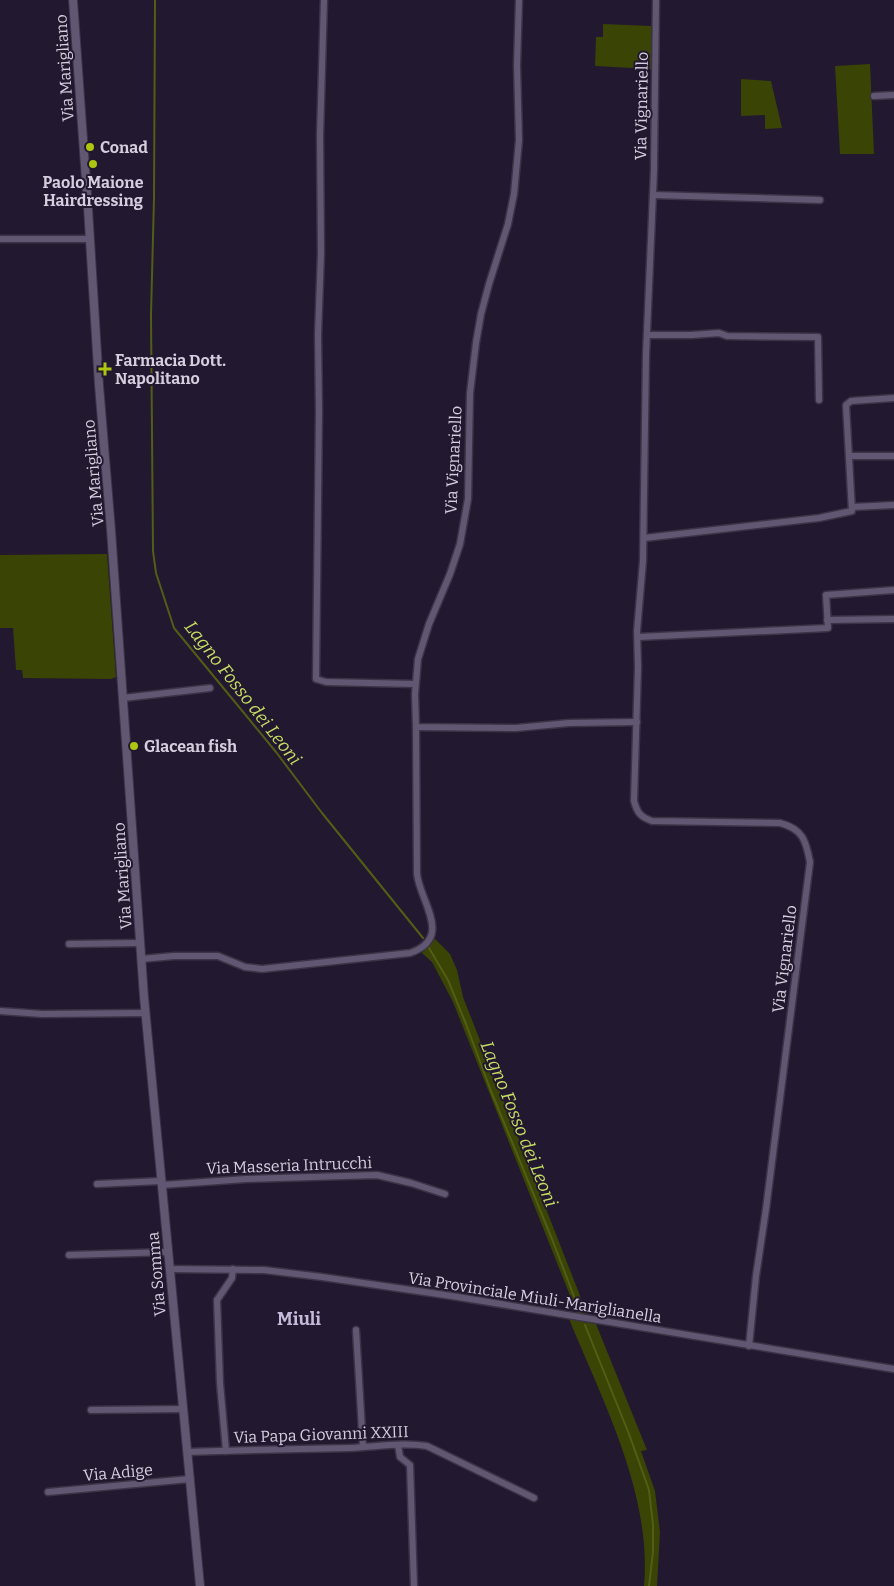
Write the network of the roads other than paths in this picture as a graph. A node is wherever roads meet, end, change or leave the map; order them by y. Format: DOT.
graph roads {
  1 [pos="73,0"];
  2 [pos="324,0"];
  3 [pos="519,0"];
  4 [pos="656,0"];
  5 [pos="894,95"];
  6 [pos="874,96"];
  7 [pos="653,195"];
  8 [pos="820,200"];
  9 [pos="90,238"];
  10 [pos="0,239"];
  11 [pos="647,335"];
  12 [pos="894,398"];
  13 [pos="818,400"];
  14 [pos="850,456"];
  15 [pos="894,456"];
  16 [pos="894,505"];
  17 [pos="853,507"];
  18 [pos="644,538"];
  19 [pos="894,590"];
  20 [pos="894,619"];
  21 [pos="828,620"];
  22 [pos="638,637"];
  23 [pos="415,684"];
  24 [pos="210,688"];
  25 [pos="122,698"];
  26 [pos="637,722"];
  27 [pos="416,727"];
  28 [pos="140,943"];
  29 [pos="69,944"];
  30 [pos="141,959"];
  31 [pos="0,1011"];
  32 [pos="146,1013"];
  33 [pos="162,1183"];
  34 [pos="97,1184"];
  35 [pos="445,1194"];
  36 [pos="168,1252"];
  37 [pos="69,1255"];
  38 [pos="170,1269"];
  39 [pos="233,1269"];
  40 [pos="356,1330"];
  41 [pos="748,1346"];
  42 [pos="894,1369"];
  43 [pos="183,1409"];
  44 [pos="91,1410"];
  45 [pos="398,1445"];
  46 [pos="363,1448"];
  47 [pos="226,1451"];
  48 [pos="187,1452"];
  49 [pos="190,1479"];
  50 [pos="48,1492"];
  51 [pos="534,1498"];
  52 [pos="200,1586"];
  53 [pos="414,1586"];
  1 -- 9 [label="street, Via Marigliano"];
  2 -- 23 [label="street"];
  3 -- 23 [label="street, Via Vignariello"];
  4 -- 7 [label="street, Via Vignariello"];
  5 -- 6 [label="street"];
  7 -- 8 [label="street"];
  7 -- 11 [label="street, Via Vignariello"];
  9 -- 10 [label="street"];
  9 -- 25 [label="street, Via Marigliano"];
  11 -- 13 [label="street"];
  11 -- 18 [label="street, Via Vignariello"];
  12 -- 14 [label="street"];
  14 -- 15 [label="street"];
  14 -- 17 [label="street"];
  16 -- 17 [label="street"];
  17 -- 18 [label="street"];
  18 -- 22 [label="street, Via Vignariello"];
  19 -- 21 [label="street"];
  20 -- 21 [label="street"];
  21 -- 22 [label="street"];
  22 -- 26 [label="street, Via Vignariello"];
  23 -- 27 [label="street, Via Vignariello"];
  24 -- 25 [label="street"];
  25 -- 28 [label="street, Via Marigliano"];
  26 -- 27 [label="street"];
  26 -- 41 [label="street, Via Vignariello"];
  27 -- 30 [label="street, Via Vignariello"];
  28 -- 29 [label="street, Via Marigliano"];
  28 -- 30 [label="street, Via Marigliano"];
  30 -- 32 [label="street, Via Somma"];
  31 -- 32 [label="street"];
  32 -- 33 [label="street, Via Somma"];
  33 -- 34 [label="street, Via Masseria Intrucchi"];
  33 -- 35 [label="street, Via Masseria Intrucchi"];
  33 -- 36 [label="street, Via Somma"];
  36 -- 37 [label="street"];
  36 -- 38 [label="street, Via Somma"];
  38 -- 39 [label="street, Via Provinciale Miuli-Mariglianella"];
  38 -- 43 [label="street, Via Somma"];
  39 -- 41 [label="street, Via Provinciale Miuli-Mariglianella"];
  39 -- 47 [label="street"];
  40 -- 46 [label="street"];
  41 -- 42 [label="street, Via Provinciale Miuli-Mariglianella"];
  43 -- 44 [label="street"];
  43 -- 48 [label="street, Via Somma"];
  45 -- 46 [label="street, Via Papa Giovanni XXIII"];
  45 -- 51 [label="street, Via Papa Giovanni XXIII"];
  45 -- 53 [label="street"];
  46 -- 47 [label="street, Via Papa Giovanni XXIII"];
  47 -- 48 [label="street, Via Papa Giovanni XXIII"];
  48 -- 49 [label="street, Via Somma"];
  49 -- 50 [label="street, Via Adige"];
  49 -- 52 [label="street, Via Somma"];
}
